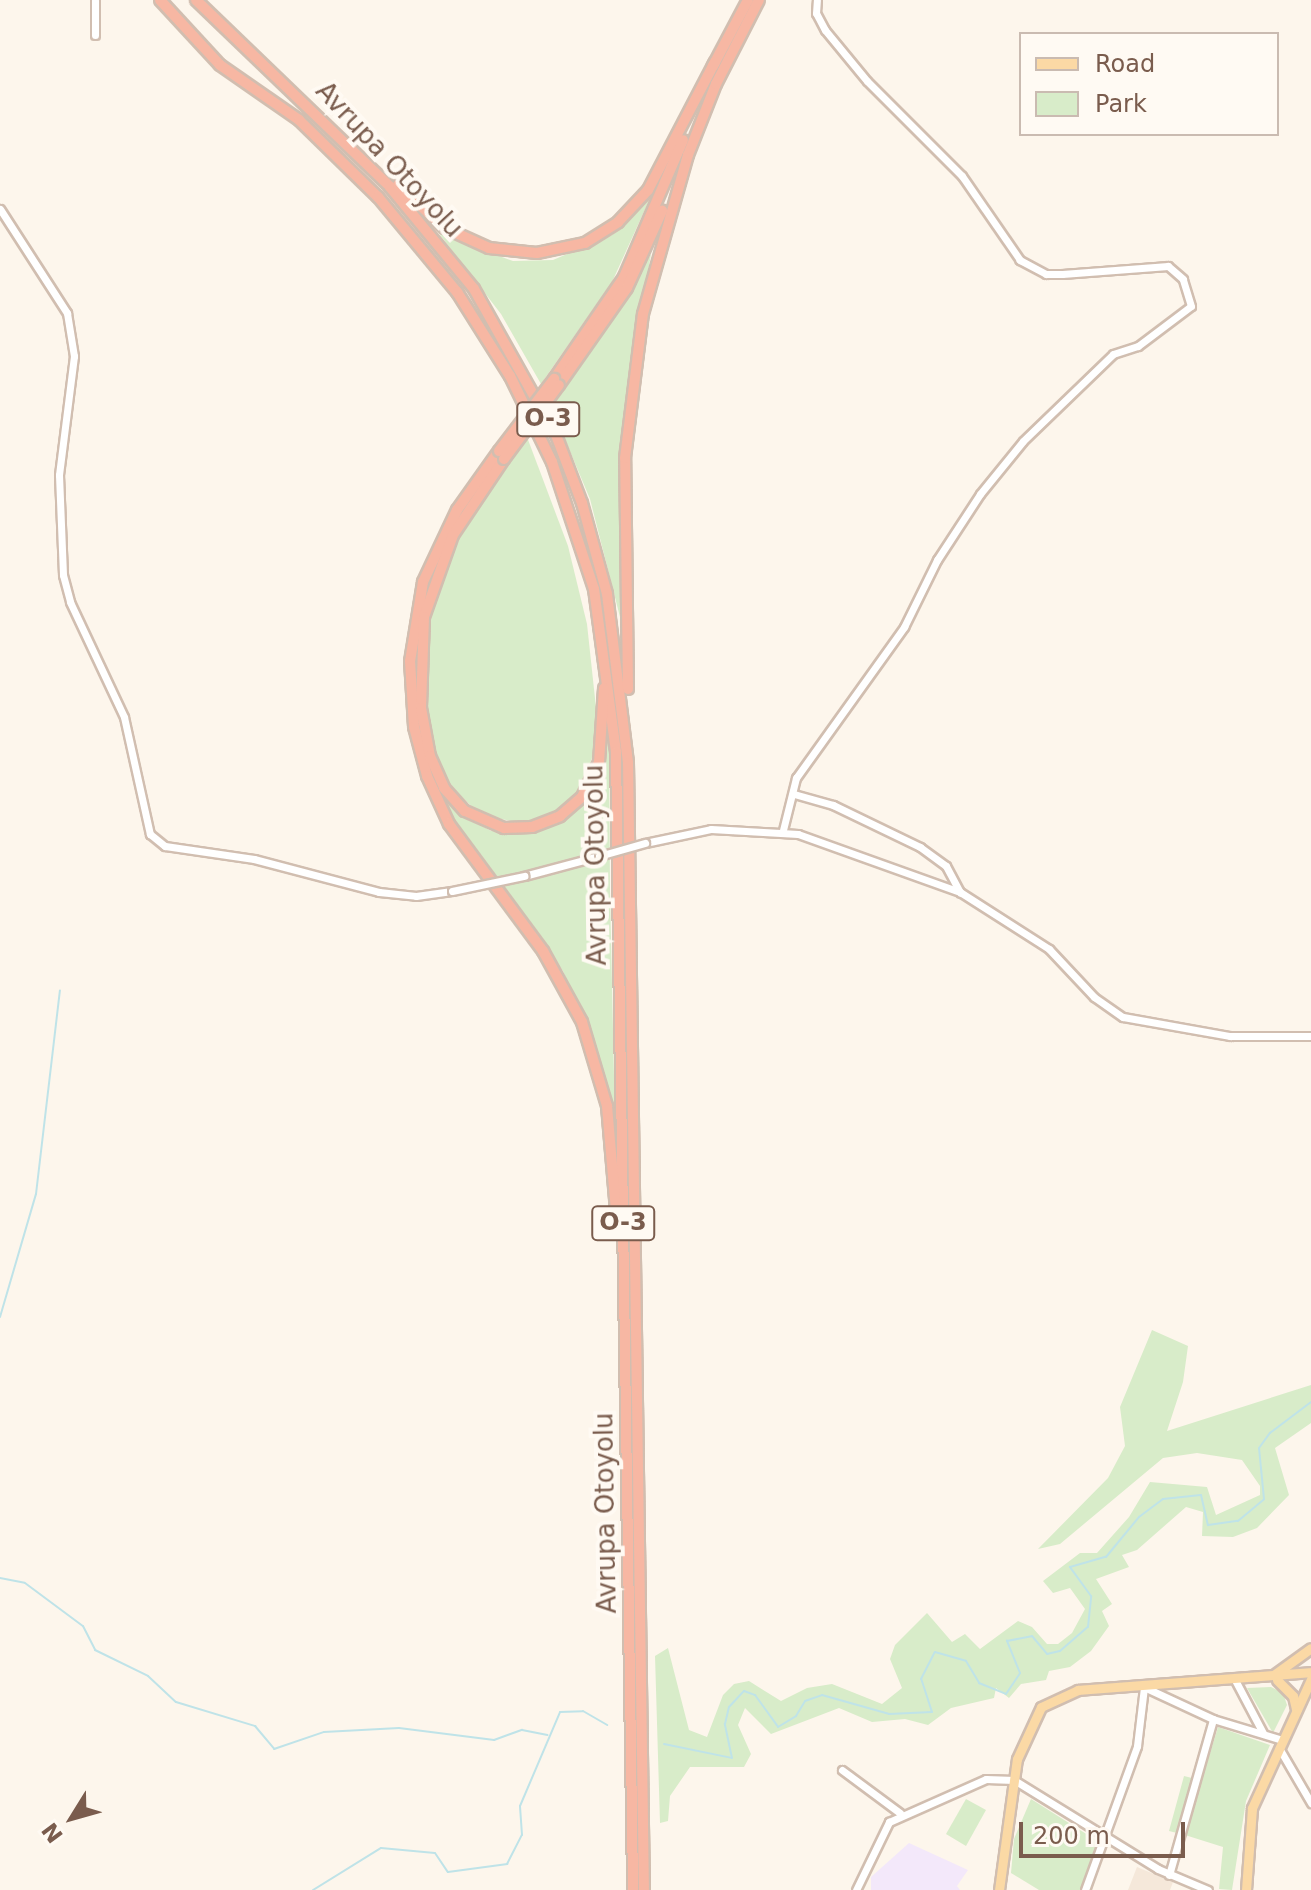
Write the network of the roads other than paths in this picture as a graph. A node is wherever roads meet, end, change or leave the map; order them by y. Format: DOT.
graph roads {
  1 [pos="95,0"];
  2 [pos="160,0"];
  3 [pos="196,0"];
  4 [pos="748,0"];
  5 [pos="759,0"];
  6 [pos="817,0"];
  7 [pos="95,35"];
  8 [pos="715,62"];
  9 [pos="339,135"];
  10 [pos="688,155"];
  11 [pos="0,209"];
  12 [pos="556,382"];
  13 [pos="501,455"];
  14 [pos="586,559"];
  15 [pos="628,763"];
  16 [pos="794,794"];
  17 [pos="783,830"];
  18 [pos="960,892"];
  19 [pos="1311,1036"];
  20 [pos="624,1268"];
  21 [pos="1311,1648"];
  22 [pos="1311,1672"];
  23 [pos="1272,1677"];
  24 [pos="1234,1678"];
  25 [pos="1310,1685"];
  26 [pos="1144,1687"];
  27 [pos="1297,1711"];
  28 [pos="1213,1719"];
  29 [pos="1263,1733"];
  30 [pos="1281,1744"];
  31 [pos="842,1770"];
  32 [pos="1014,1780"];
  33 [pos="1311,1803"];
  34 [pos="900,1813"];
  35 [pos="1106,1838"];
  36 [pos="1169,1875"];
  37 [pos="1178,1879"];
  38 [pos="858,1886"];
  39 [pos="633,1890"];
  40 [pos="644,1890"];
  41 [pos="870,1890"];
  42 [pos="999,1890"];
  43 [pos="1085,1890"];
  44 [pos="1174,1890"];
  45 [pos="1208,1890"];
  46 [pos="1243,1890"];
  1 -- 7 [label="street"];
  2 -- 14 [label="highway, Avrupa Otoyolu / O-3"];
  3 -- 9 [label="highway, Avrupa Otoyolu / O-3"];
  4 -- 8 [label="highway"];
  5 -- 10 [label="highway"];
  6 -- 16 [label="street"];
  8 -- 9 [label="highway"];
  8 -- 12 [label="highway"];
  9 -- 15 [label="highway, Avrupa Otoyolu / O-3"];
  10 -- 12 [label="highway"];
  10 -- 15 [label="highway"];
  11 -- 17 [label="street, bridge"];
  12 -- 13 [label="highway, bridge"];
  13 -- 14 [label="highway"];
  13 -- 20 [label="highway"];
  14 -- 20 [label="highway, Avrupa Otoyolu / O-3"];
  15 -- 40 [label="highway, Avrupa Otoyolu / O-3"];
  16 -- 17 [label="street"];
  16 -- 18 [label="street"];
  17 -- 18 [label="street"];
  18 -- 19 [label="street"];
  20 -- 39 [label="highway, Avrupa Otoyolu / O-3"];
  21 -- 23 [label="main road"];
  22 -- 23 [label="main road"];
  23 -- 24 [label="main road"];
  23 -- 25 [label="main road"];
  23 -- 27 [label="main road"];
  24 -- 26 [label="main road"];
  24 -- 29 [label="street"];
  25 -- 27 [label="main road"];
  26 -- 28 [label="street"];
  26 -- 32 [label="main road"];
  26 -- 35 [label="street"];
  27 -- 30 [label="main road"];
  28 -- 29 [label="street"];
  28 -- 36 [label="street"];
  29 -- 30 [label="street"];
  30 -- 33 [label="street"];
  30 -- 46 [label="main road"];
  31 -- 34 [label="street"];
  32 -- 34 [label="street"];
  32 -- 35 [label="street"];
  32 -- 42 [label="main road"];
  34 -- 38 [label="street"];
  35 -- 36 [label="street"];
  35 -- 43 [label="street"];
  36 -- 37 [label="street"];
  37 -- 44 [label="street"];
  37 -- 45 [label="street"];
  38 -- 41 [label="street"];
}
